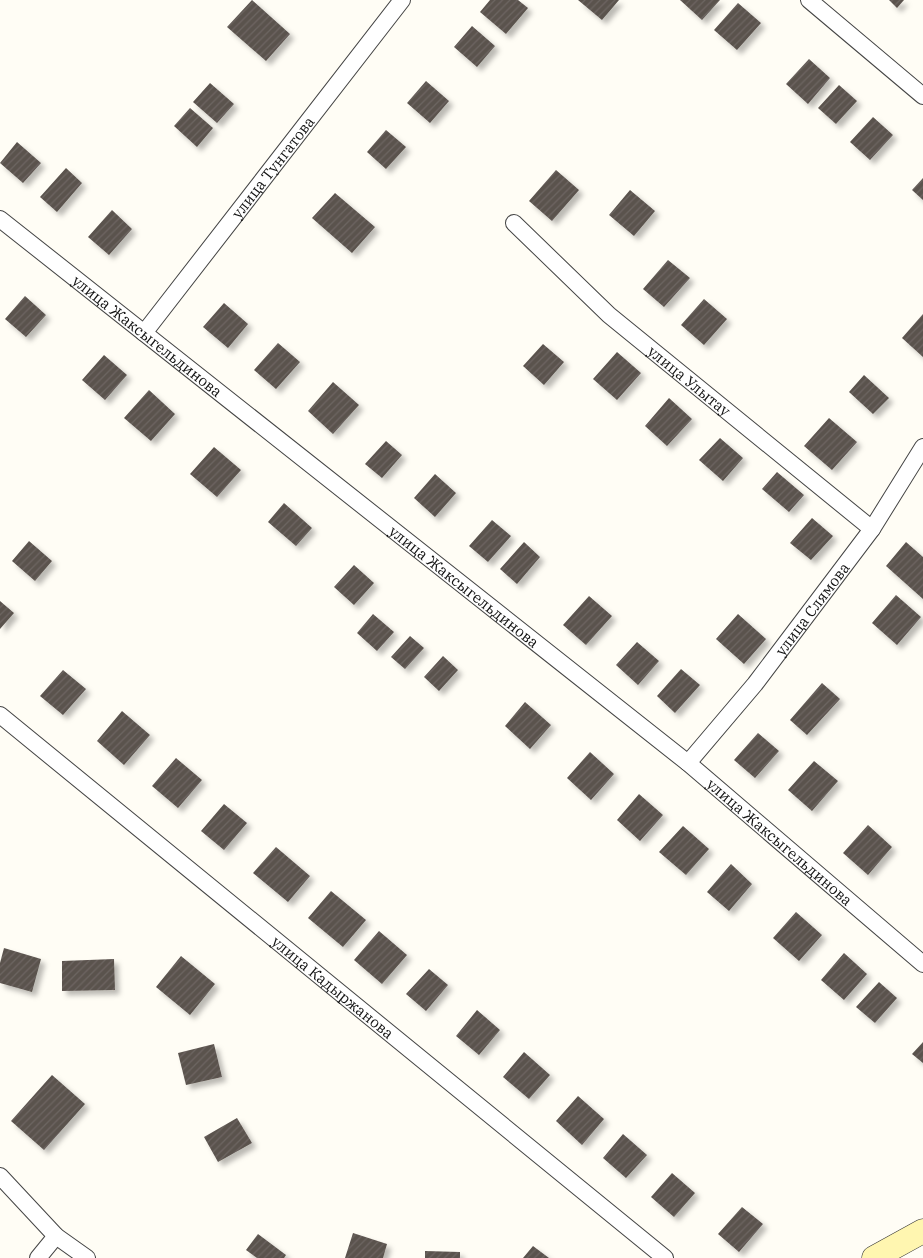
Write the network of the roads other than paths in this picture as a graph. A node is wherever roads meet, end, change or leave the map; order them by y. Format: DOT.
graph roads {
  1 [pos="402,0"];
  2 [pos="808,0"];
  3 [pos="923,96"];
  4 [pos="0,219"];
  5 [pos="514,223"];
  6 [pos="144,332"];
  7 [pos="923,446"];
  8 [pos="872,528"];
  9 [pos="0,716"];
  10 [pos="688,763"];
  11 [pos="923,964"];
  12 [pos="0,1176"];
  13 [pos="923,1231"];
  14 [pos="56,1236"];
  15 [pos="38,1258"];
  16 [pos="87,1258"];
  17 [pos="665,1258"];
  18 [pos="874,1258"];
  1 -- 6 [label="street, улица Тунгатова"];
  2 -- 3 [label="street"];
  4 -- 6 [label="street, улица Жаксыгельдинова"];
  5 -- 8 [label="street, улица Улытау"];
  6 -- 10 [label="street, улица Жаксыгельдинова"];
  7 -- 8 [label="street, улица Слямова"];
  8 -- 10 [label="street, улица Слямова"];
  9 -- 17 [label="street, улица Кадыржанова"];
  10 -- 11 [label="street, улица Жаксыгельдинова"];
  12 -- 14 [label="street"];
  13 -- 18 [label="main road"];
  14 -- 15 [label="street"];
  14 -- 16 [label="street"];
}
